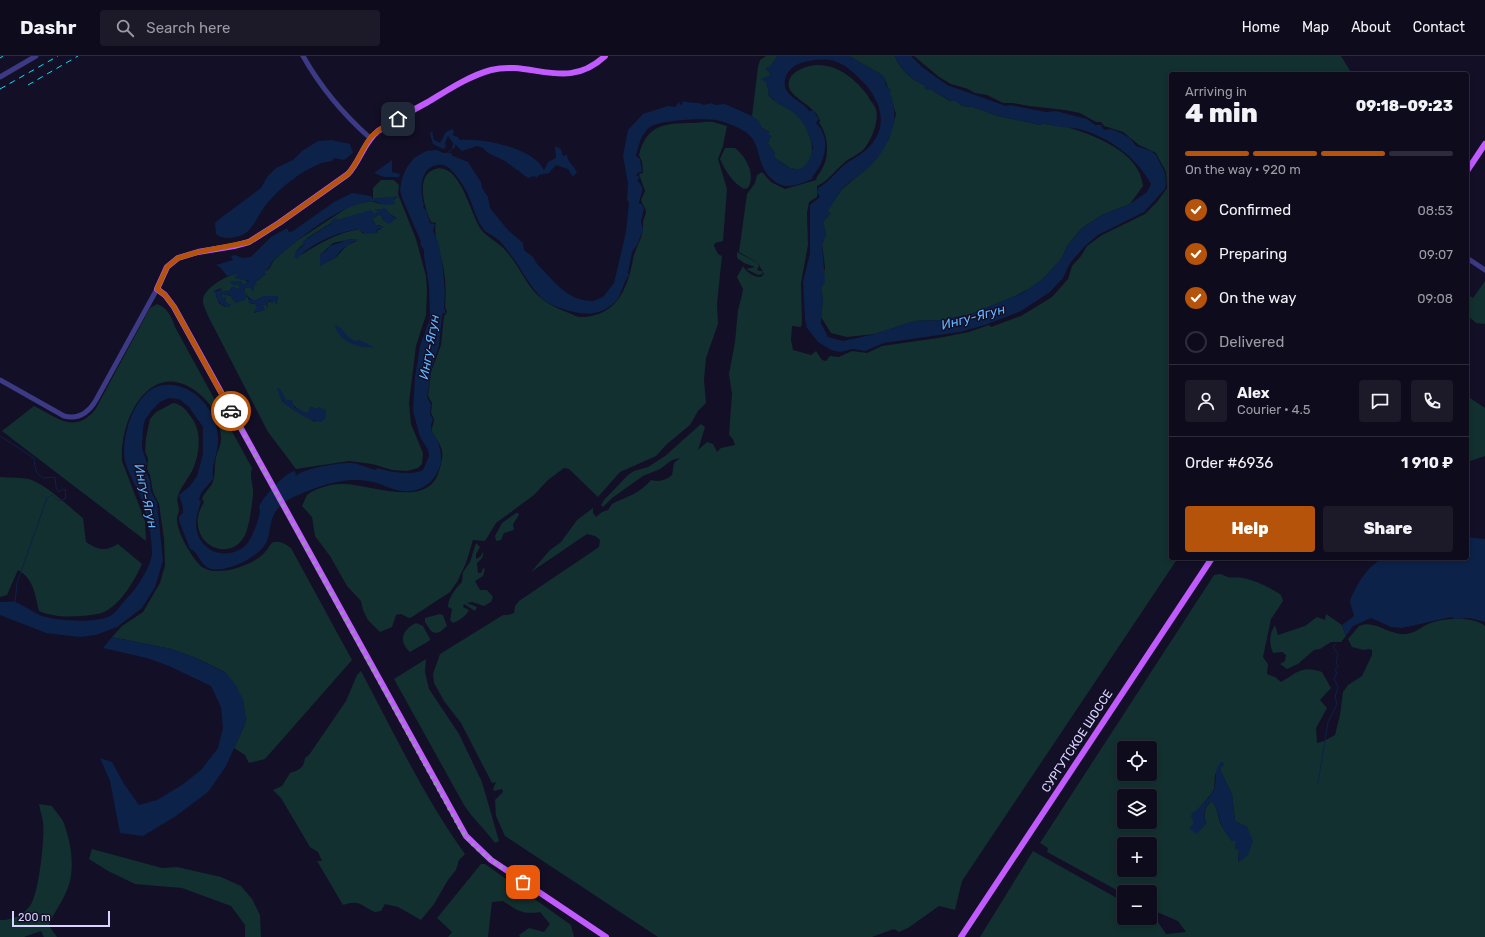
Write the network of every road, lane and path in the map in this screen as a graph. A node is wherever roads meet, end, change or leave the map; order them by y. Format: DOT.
graph roads {
  1 [pos="36,56"];
  2 [pos="303,56"];
  3 [pos="605,56"];
  4 [pos="0,77"];
  5 [pos="370,138"];
  6 [pos="1485,144"];
  7 [pos="1469,168"];
  8 [pos="1469,259"];
  9 [pos="1485,270"];
  10 [pos="157,289"];
  11 [pos="0,380"];
  12 [pos="1211,560"];
  13 [pos="606,937"];
  14 [pos="961,937"];
  1 -- 4 [label="street"];
  2 -- 5 [label="street"];
  3 -- 5 [label="main road"];
  5 -- 10 [label="main road"];
  6 -- 7 [label="main road"];
  8 -- 9 [label="street"];
  10 -- 11 [label="street"];
  10 -- 13 [label="main road"];
  12 -- 14 [label="main road, СУРГУТСКОЕ ШОССЕ"];
}
